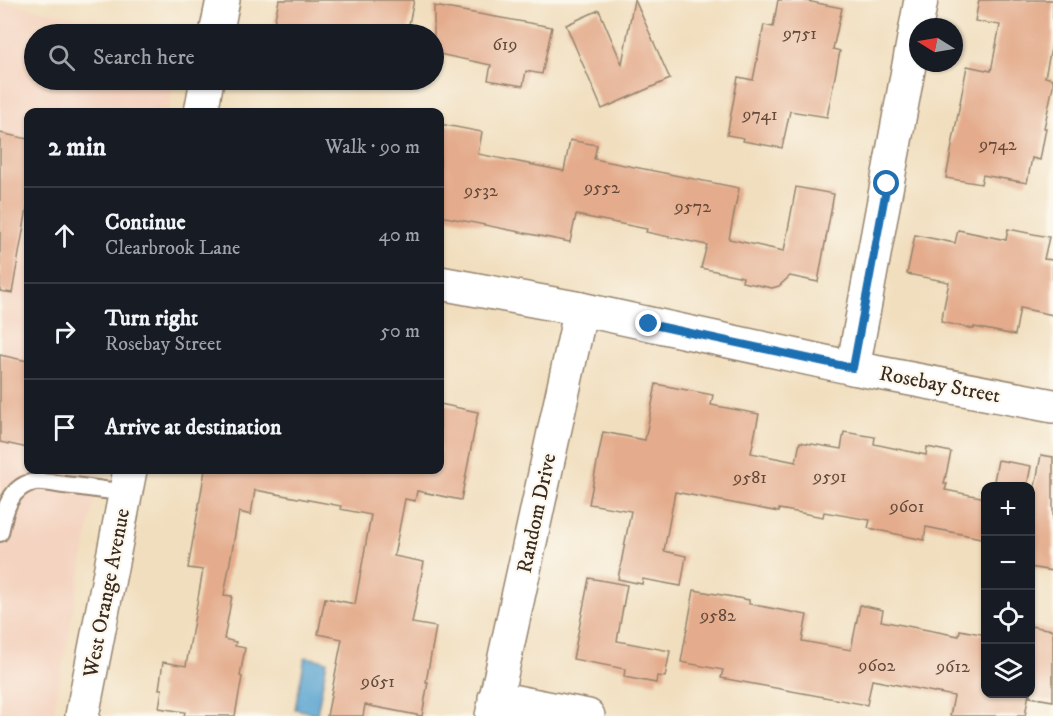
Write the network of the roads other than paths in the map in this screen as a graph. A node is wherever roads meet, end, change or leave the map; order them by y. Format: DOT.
graph roads {
  1 [pos="223,0"];
  2 [pos="921,0"];
  3 [pos="218,24"];
  4 [pos="205,90"];
  5 [pos="202,108"];
  6 [pos="444,284"];
  7 [pos="581,309"];
  8 [pos="853,368"];
  9 [pos="1053,406"];
  10 [pos="127,481"];
  11 [pos="0,533"];
  12 [pos="494,707"];
  13 [pos="82,716"];
  14 [pos="588,716"];
  1 -- 3 [label="street"];
  2 -- 8 [label="street"];
  4 -- 5 [label="street"];
  6 -- 7 [label="street, Rosebay Street"];
  7 -- 8 [label="street, Rosebay Street"];
  7 -- 12 [label="street, Random Drive"];
  8 -- 9 [label="street, Rosebay Street"];
  10 -- 11 [label="lane"];
  10 -- 13 [label="street, West Orange Avenue"];
  12 -- 14 [label="street"];
}
